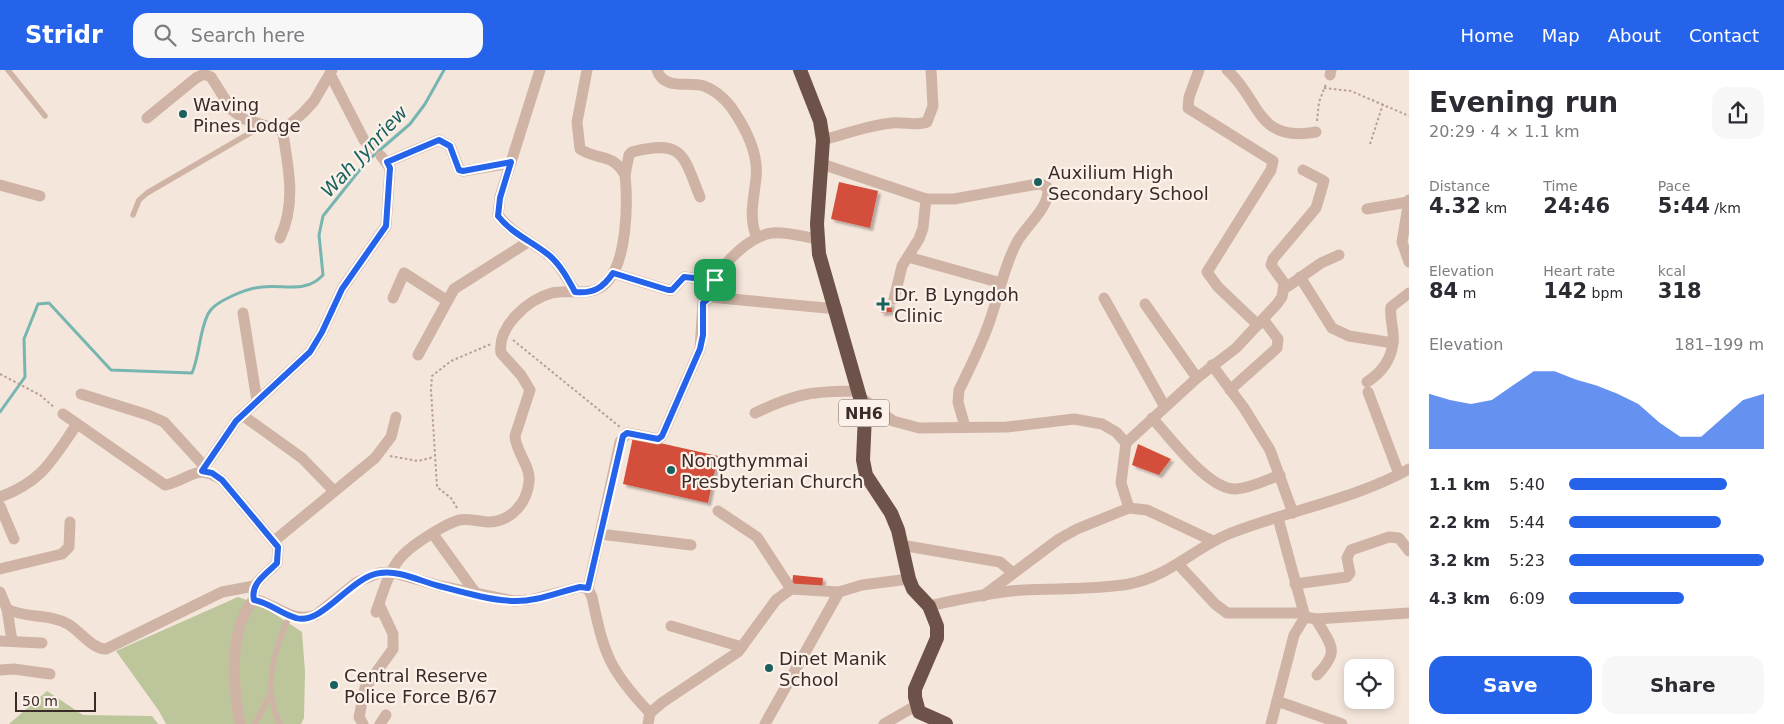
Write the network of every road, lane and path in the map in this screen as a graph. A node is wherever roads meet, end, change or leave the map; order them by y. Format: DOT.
graph roads {
  1 [pos="8,70"];
  2 [pos="540,70"];
  3 [pos="588,70"];
  4 [pos="657,70"];
  5 [pos="800,70"];
  6 [pos="931,70"];
  7 [pos="1199,70"];
  8 [pos="1227,70"];
  9 [pos="331,72"];
  10 [pos="1330,73"];
  11 [pos="1324,88"];
  12 [pos="1383,104"];
  13 [pos="45,116"];
  14 [pos="1409,116"];
  15 [pos="147,118"];
  16 [pos="262,126"];
  17 [pos="282,128"];
  18 [pos="1316,132"];
  19 [pos="823,140"];
  20 [pos="1370,144"];
  21 [pos="371,148"];
  22 [pos="511,162"];
  23 [pos="822,164"];
  24 [pos="1303,170"];
  25 [pos="626,174"];
  26 [pos="0,185"];
  27 [pos="40,196"];
  28 [pos="700,197"];
  29 [pos="926,199"];
  30 [pos="1408,201"];
  31 [pos="1367,209"];
  32 [pos="133,215"];
  33 [pos="280,238"];
  34 [pos="757,238"];
  35 [pos="818,239"];
  36 [pos="528,242"];
  37 [pos="1339,255"];
  38 [pos="908,257"];
  39 [pos="1409,262"];
  40 [pos="613,273"];
  41 [pos="1300,278"];
  42 [pos="715,280"];
  43 [pos="1000,283"];
  44 [pos="1284,289"];
  45 [pos="575,292"];
  46 [pos="1409,293"];
  47 [pos="710,297"];
  48 [pos="393,298"];
  49 [pos="1104,298"];
  50 [pos="894,299"];
  51 [pos="446,300"];
  52 [pos="1146,304"];
  53 [pos="837,309"];
  54 [pos="243,313"];
  55 [pos="1260,322"];
  56 [pos="505,333"];
  57 [pos="1393,343"];
  58 [pos="492,344"];
  59 [pos="418,355"];
  60 [pos="1212,365"];
  61 [pos="0,374"];
  62 [pos="1197,378"];
  63 [pos="1230,390"];
  64 [pos="81,394"];
  65 [pos="860,394"];
  66 [pos="257,400"];
  67 [pos="1165,406"];
  68 [pos="755,412"];
  69 [pos="63,414"];
  70 [pos="242,415"];
  71 [pos="396,417"];
  72 [pos="1152,418"];
  73 [pos="77,424"];
  74 [pos="965,427"];
  75 [pos="627,433"];
  76 [pos="1126,443"];
  77 [pos="434,457"];
  78 [pos="375,458"];
  79 [pos="203,469"];
  80 [pos="1404,472"];
  81 [pos="1280,475"];
  82 [pos="334,491"];
  83 [pos="0,497"];
  84 [pos="0,506"];
  85 [pos="1129,508"];
  86 [pos="718,511"];
  87 [pos="1293,514"];
  88 [pos="1278,518"];
  89 [pos="464,520"];
  90 [pos="70,522"];
  91 [pos="433,534"];
  92 [pos="600,534"];
  93 [pos="14,539"];
  94 [pos="274,541"];
  95 [pos="1213,541"];
  96 [pos="901,544"];
  97 [pos="691,545"];
  98 [pos="1409,551"];
  99 [pos="1179,565"];
  100 [pos="0,569"];
  101 [pos="391,572"];
  102 [pos="1013,573"];
  103 [pos="909,579"];
  104 [pos="1295,584"];
  105 [pos="254,586"];
  106 [pos="588,588"];
  107 [pos="791,589"];
  108 [pos="0,592"];
  109 [pos="839,592"];
  110 [pos="477,595"];
  111 [pos="983,596"];
  112 [pos="254,600"];
  113 [pos="3,606"];
  114 [pos="929,606"];
  115 [pos="1409,613"];
  116 [pos="290,615"];
  117 [pos="1308,616"];
  118 [pos="671,626"];
  119 [pos="6,641"];
  120 [pos="42,643"];
  121 [pos="742,646"];
  122 [pos="0,670"];
  123 [pos="50,674"];
  124 [pos="1317,675"];
  125 [pos="272,692"];
  126 [pos="1277,701"];
  127 [pos="916,705"];
  128 [pos="649,719"];
  129 [pos="240,724"];
  130 [pos="256,724"];
  131 [pos="280,724"];
  132 [pos="363,724"];
  133 [pos="766,724"];
  134 [pos="884,724"];
  135 [pos="946,724"];
  136 [pos="1271,724"];
  137 [pos="1342,724"];
  1 -- 13 [label="lane"];
  2 -- 22 [label="street"];
  3 -- 25 [label="street"];
  4 -- 34 [label="street"];
  5 -- 19 [label="highway, NH6 / NH6"];
  6 -- 19 [label="street"];
  7 -- 55 [label="street"];
  8 -- 18 [label="street"];
  9 -- 17 [label="street"];
  9 -- 21 [label="street"];
  10 -- 11 [label="path"];
  11 -- 12 [label="path"];
  11 -- 18 [label="path"];
  12 -- 14 [label="path"];
  12 -- 20 [label="path"];
  15 -- 16 [label="street"];
  16 -- 17 [label="street"];
  16 -- 32 [label="lane"];
  17 -- 33 [label="street"];
  19 -- 23 [label="highway, NH6 / NH6"];
  22 -- 36 [label="street"];
  22 -- 66 [label="street"];
  23 -- 29 [label="street"];
  23 -- 35 [label="highway, NH6 / NH6"];
  24 -- 44 [label="street"];
  25 -- 28 [label="street"];
  25 -- 40 [label="street"];
  26 -- 27 [label="street"];
  29 -- 38 [label="street"];
  29 -- 43 [label="street"];
  30 -- 31 [label="street"];
  30 -- 39 [label="street"];
  34 -- 35 [label="street"];
  34 -- 42 [label="street"];
  35 -- 53 [label="highway, NH6 / NH6"];
  36 -- 45 [label="street"];
  36 -- 51 [label="street"];
  37 -- 41 [label="street"];
  38 -- 43 [label="street"];
  38 -- 50 [label="street"];
  40 -- 42 [label="street"];
  40 -- 45 [label="street"];
  41 -- 44 [label="street"];
  41 -- 57 [label="street"];
  42 -- 47 [label="street"];
  43 -- 74 [label="street"];
  44 -- 55 [label="street"];
  45 -- 56 [label="street"];
  46 -- 57 [label="street"];
  47 -- 53 [label="street"];
  47 -- 75 [label="street"];
  48 -- 51 [label="street"];
  49 -- 67 [label="street"];
  51 -- 59 [label="street"];
  52 -- 62 [label="street"];
  53 -- 65 [label="highway, NH6 / NH6"];
  54 -- 66 [label="street"];
  55 -- 60 [label="street"];
  55 -- 63 [label="street"];
  56 -- 75 [label="path"];
  56 -- 89 [label="street"];
  57 -- 80 [label="street"];
  58 -- 77 [label="path"];
  60 -- 62 [label="street"];
  60 -- 63 [label="street"];
  61 -- 69 [label="path"];
  62 -- 67 [label="street"];
  63 -- 81 [label="street"];
  64 -- 79 [label="street"];
  65 -- 68 [label="street"];
  65 -- 74 [label="street"];
  65 -- 96 [label="highway, NH6 / NH6"];
  66 -- 70 [label="street"];
  67 -- 72 [label="street"];
  69 -- 73 [label="street"];
  70 -- 79 [label="street"];
  70 -- 82 [label="street"];
  71 -- 78 [label="street"];
  72 -- 76 [label="street"];
  72 -- 81 [label="street"];
  73 -- 79 [label="street"];
  73 -- 83 [label="street"];
  74 -- 76 [label="street"];
  75 -- 92 [label="street"];
  76 -- 85 [label="street"];
  77 -- 78 [label="path"];
  77 -- 89 [label="path"];
  78 -- 82 [label="street"];
  79 -- 94 [label="street"];
  80 -- 87 [label="street"];
  81 -- 87 [label="street"];
  82 -- 94 [label="street"];
  84 -- 93 [label="street"];
  85 -- 95 [label="street"];
  85 -- 102 [label="street"];
  86 -- 107 [label="street"];
  87 -- 88 [label="street"];
  88 -- 95 [label="street"];
  88 -- 104 [label="street"];
  89 -- 91 [label="street"];
  90 -- 100 [label="street"];
  91 -- 101 [label="street"];
  91 -- 110 [label="street"];
  92 -- 97 [label="street"];
  92 -- 106 [label="street"];
  94 -- 105 [label="street"];
  95 -- 99 [label="street"];
  96 -- 102 [label="street"];
  96 -- 103 [label="highway, NH6 / NH6"];
  98 -- 104 [label="street"];
  99 -- 111 [label="street"];
  99 -- 117 [label="street"];
  101 -- 110 [label="street"];
  101 -- 116 [label="street"];
  101 -- 132 [label="street"];
  102 -- 111 [label="street"];
  103 -- 109 [label="street"];
  103 -- 114 [label="highway, NH6 / NH6"];
  104 -- 117 [label="street"];
  105 -- 112 [label="street"];
  105 -- 113 [label="street"];
  106 -- 110 [label="street"];
  106 -- 128 [label="street"];
  107 -- 109 [label="street"];
  107 -- 121 [label="street"];
  108 -- 113 [label="street"];
  109 -- 133 [label="street"];
  111 -- 114 [label="street"];
  112 -- 116 [label="street"];
  112 -- 129 [label="street"];
  113 -- 119 [label="street"];
  114 -- 127 [label="highway, NH6 / NH6"];
  115 -- 117 [label="street"];
  116 -- 125 [label="lane"];
  117 -- 124 [label="street"];
  117 -- 126 [label="street"];
  118 -- 121 [label="street"];
  119 -- 120 [label="street"];
  121 -- 128 [label="street"];
  122 -- 123 [label="street"];
  125 -- 130 [label="lane"];
  125 -- 131 [label="lane"];
  126 -- 136 [label="street"];
  126 -- 137 [label="street"];
  127 -- 134 [label="street"];
  127 -- 135 [label="highway"];
}
